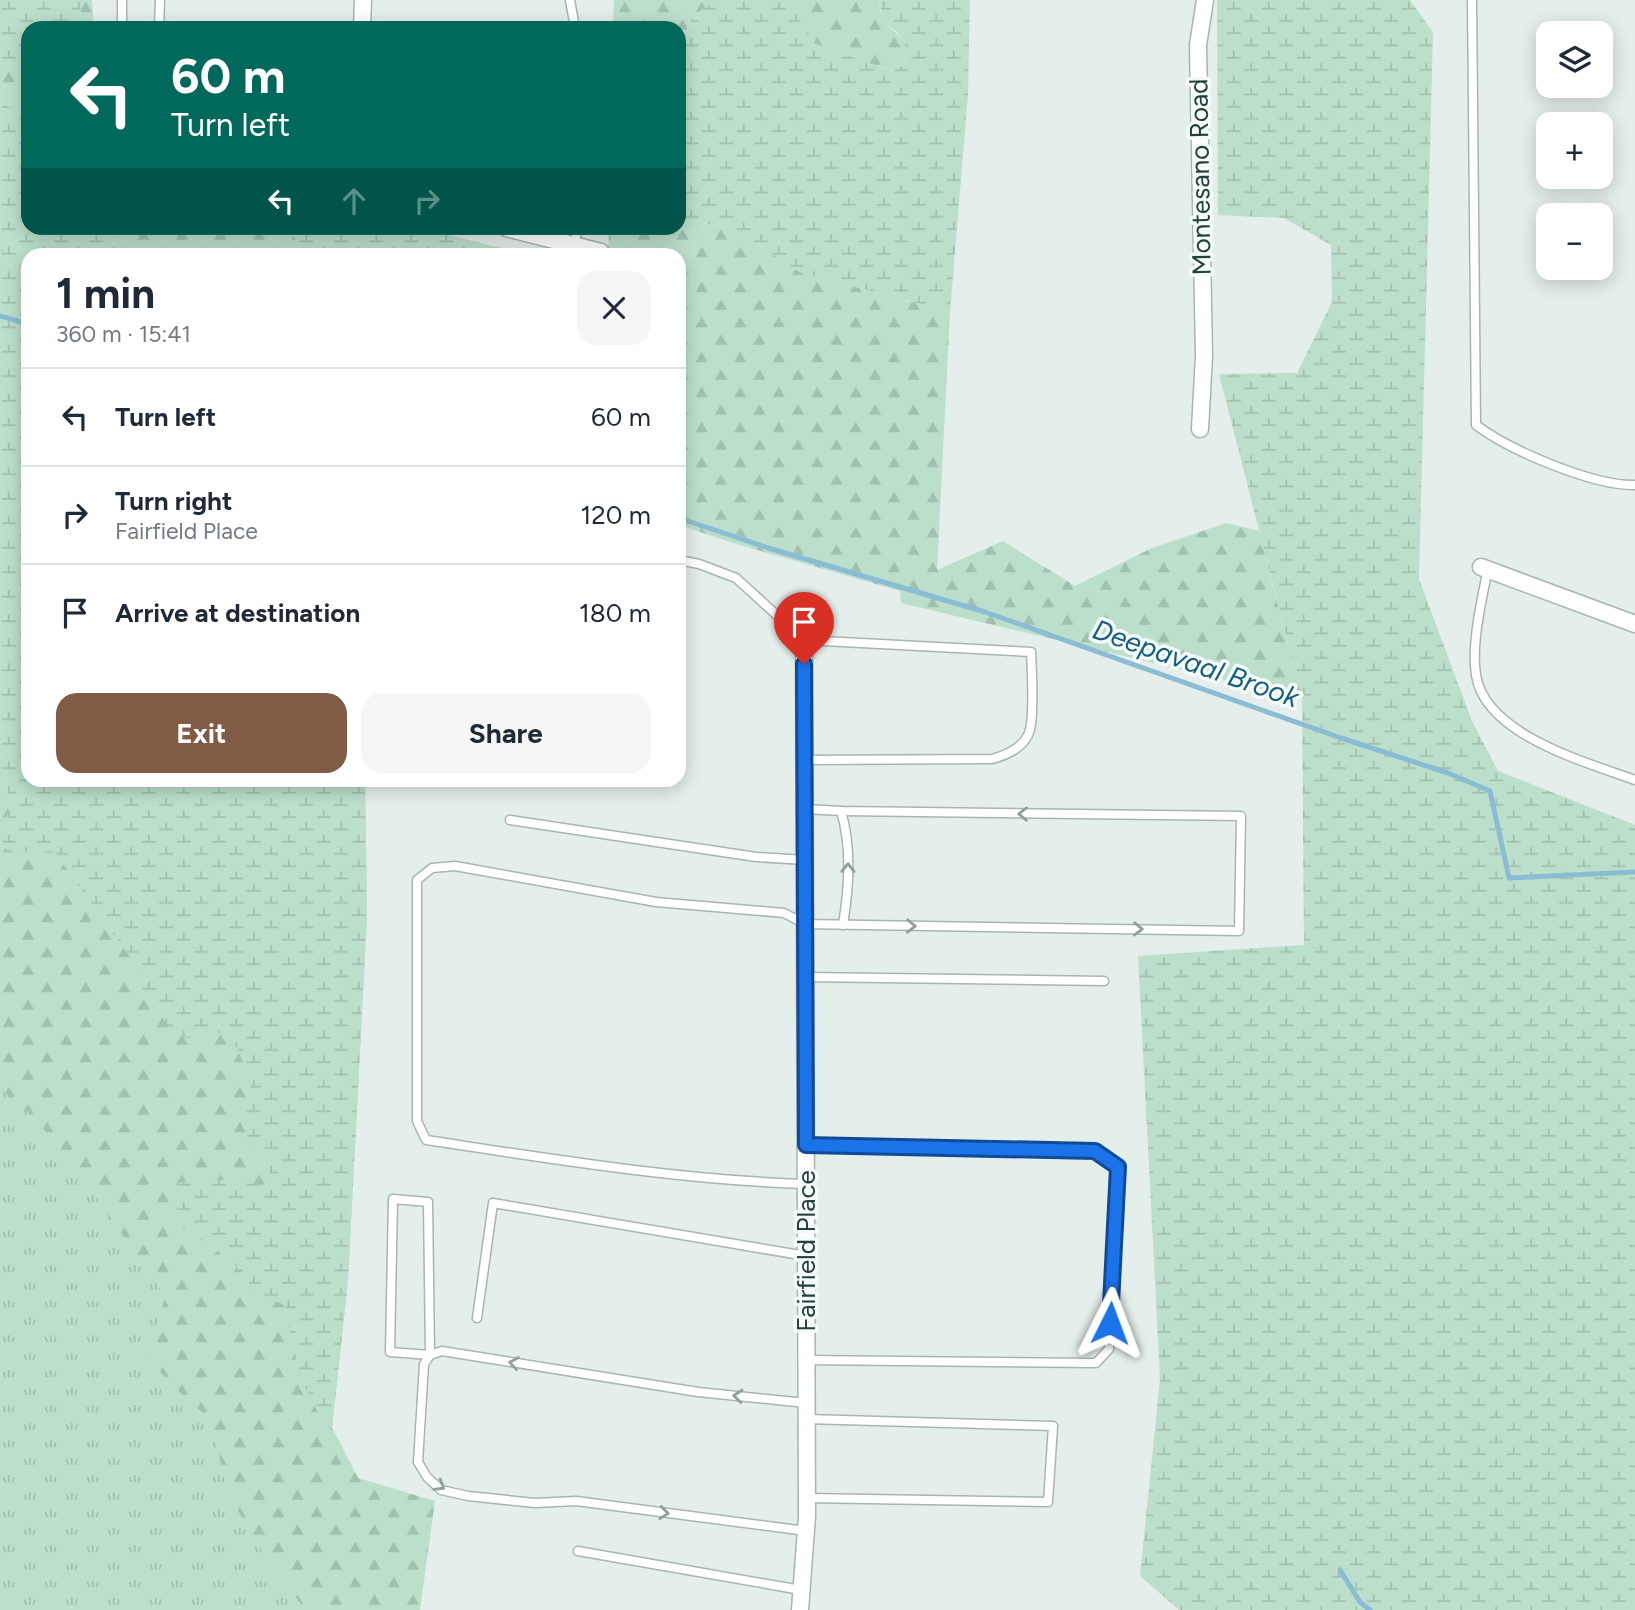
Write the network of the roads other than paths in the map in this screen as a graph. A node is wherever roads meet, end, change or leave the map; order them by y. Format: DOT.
graph roads {
  1 [pos="122,0"];
  2 [pos="160,0"];
  3 [pos="363,0"];
  4 [pos="570,0"];
  5 [pos="1205,0"];
  6 [pos="1472,0"];
  7 [pos="122,21"];
  8 [pos="159,21"];
  9 [pos="362,21"];
  10 [pos="574,21"];
  11 [pos="533,235"];
  12 [pos="576,235"];
  13 [pos="576,246"];
  14 [pos="584,248"];
  15 [pos="1200,429"];
  16 [pos="1635,485"];
  17 [pos="686,561"];
  18 [pos="1484,567"];
  19 [pos="1635,624"];
  20 [pos="804,640"];
  21 [pos="805,760"];
  22 [pos="1635,780"];
  23 [pos="805,808"];
  24 [pos="841,811"];
  25 [pos="510,820"];
  26 [pos="805,860"];
  27 [pos="805,924"];
  28 [pos="843,925"];
  29 [pos="805,977"];
  30 [pos="1104,981"];
  31 [pos="806,1145"];
  32 [pos="806,1184"];
  33 [pos="806,1256"];
  34 [pos="477,1318"];
  35 [pos="430,1355"];
  36 [pos="806,1360"];
  37 [pos="806,1403"];
  38 [pos="806,1419"];
  39 [pos="807,1498"];
  40 [pos="806,1531"];
  41 [pos="578,1551"];
  42 [pos="801,1590"];
  43 [pos="800,1610"];
  1 -- 7 [label="lane"];
  2 -- 8 [label="lane"];
  3 -- 9 [label="street"];
  4 -- 10 [label="lane"];
  5 -- 15 [label="street, Montesano Road"];
  6 -- 16 [label="lane"];
  11 -- 13 [label="street"];
  12 -- 13 [label="lane"];
  13 -- 14 [label="street"];
  17 -- 20 [label="lane"];
  18 -- 19 [label="street"];
  18 -- 22 [label="lane"];
  20 -- 21 [label="street, Fairfield Place"];
  20 -- 21 [label="lane"];
  21 -- 23 [label="street, Fairfield Place"];
  23 -- 24 [label="lane"];
  23 -- 26 [label="street, Fairfield Place"];
  28 -- 24 [label="lane, one-way"];
  28 -- 24 [label="lane, one-way"];
  25 -- 26 [label="lane"];
  26 -- 27 [label="street, Fairfield Place"];
  27 -- 28 [label="lane"];
  27 -- 29 [label="street, Fairfield Place"];
  27 -- 32 [label="lane"];
  29 -- 30 [label="lane"];
  29 -- 31 [label="street, Fairfield Place"];
  31 -- 32 [label="street, Fairfield Place"];
  31 -- 36 [label="lane"];
  32 -- 33 [label="street, Fairfield Place"];
  33 -- 34 [label="lane"];
  33 -- 36 [label="street, Fairfield Place"];
  35 -- 35 [label="lane"];
  37 -- 35 [label="lane, one-way"];
  35 -- 40 [label="lane, one-way"];
  36 -- 37 [label="street, Fairfield Place"];
  37 -- 38 [label="street, Fairfield Place"];
  38 -- 39 [label="street, Fairfield Place"];
  38 -- 39 [label="lane"];
  39 -- 40 [label="street, Fairfield Place"];
  40 -- 42 [label="street, Fairfield Place"];
  41 -- 42 [label="lane"];
  42 -- 43 [label="street, Fairfield Place"];
}
